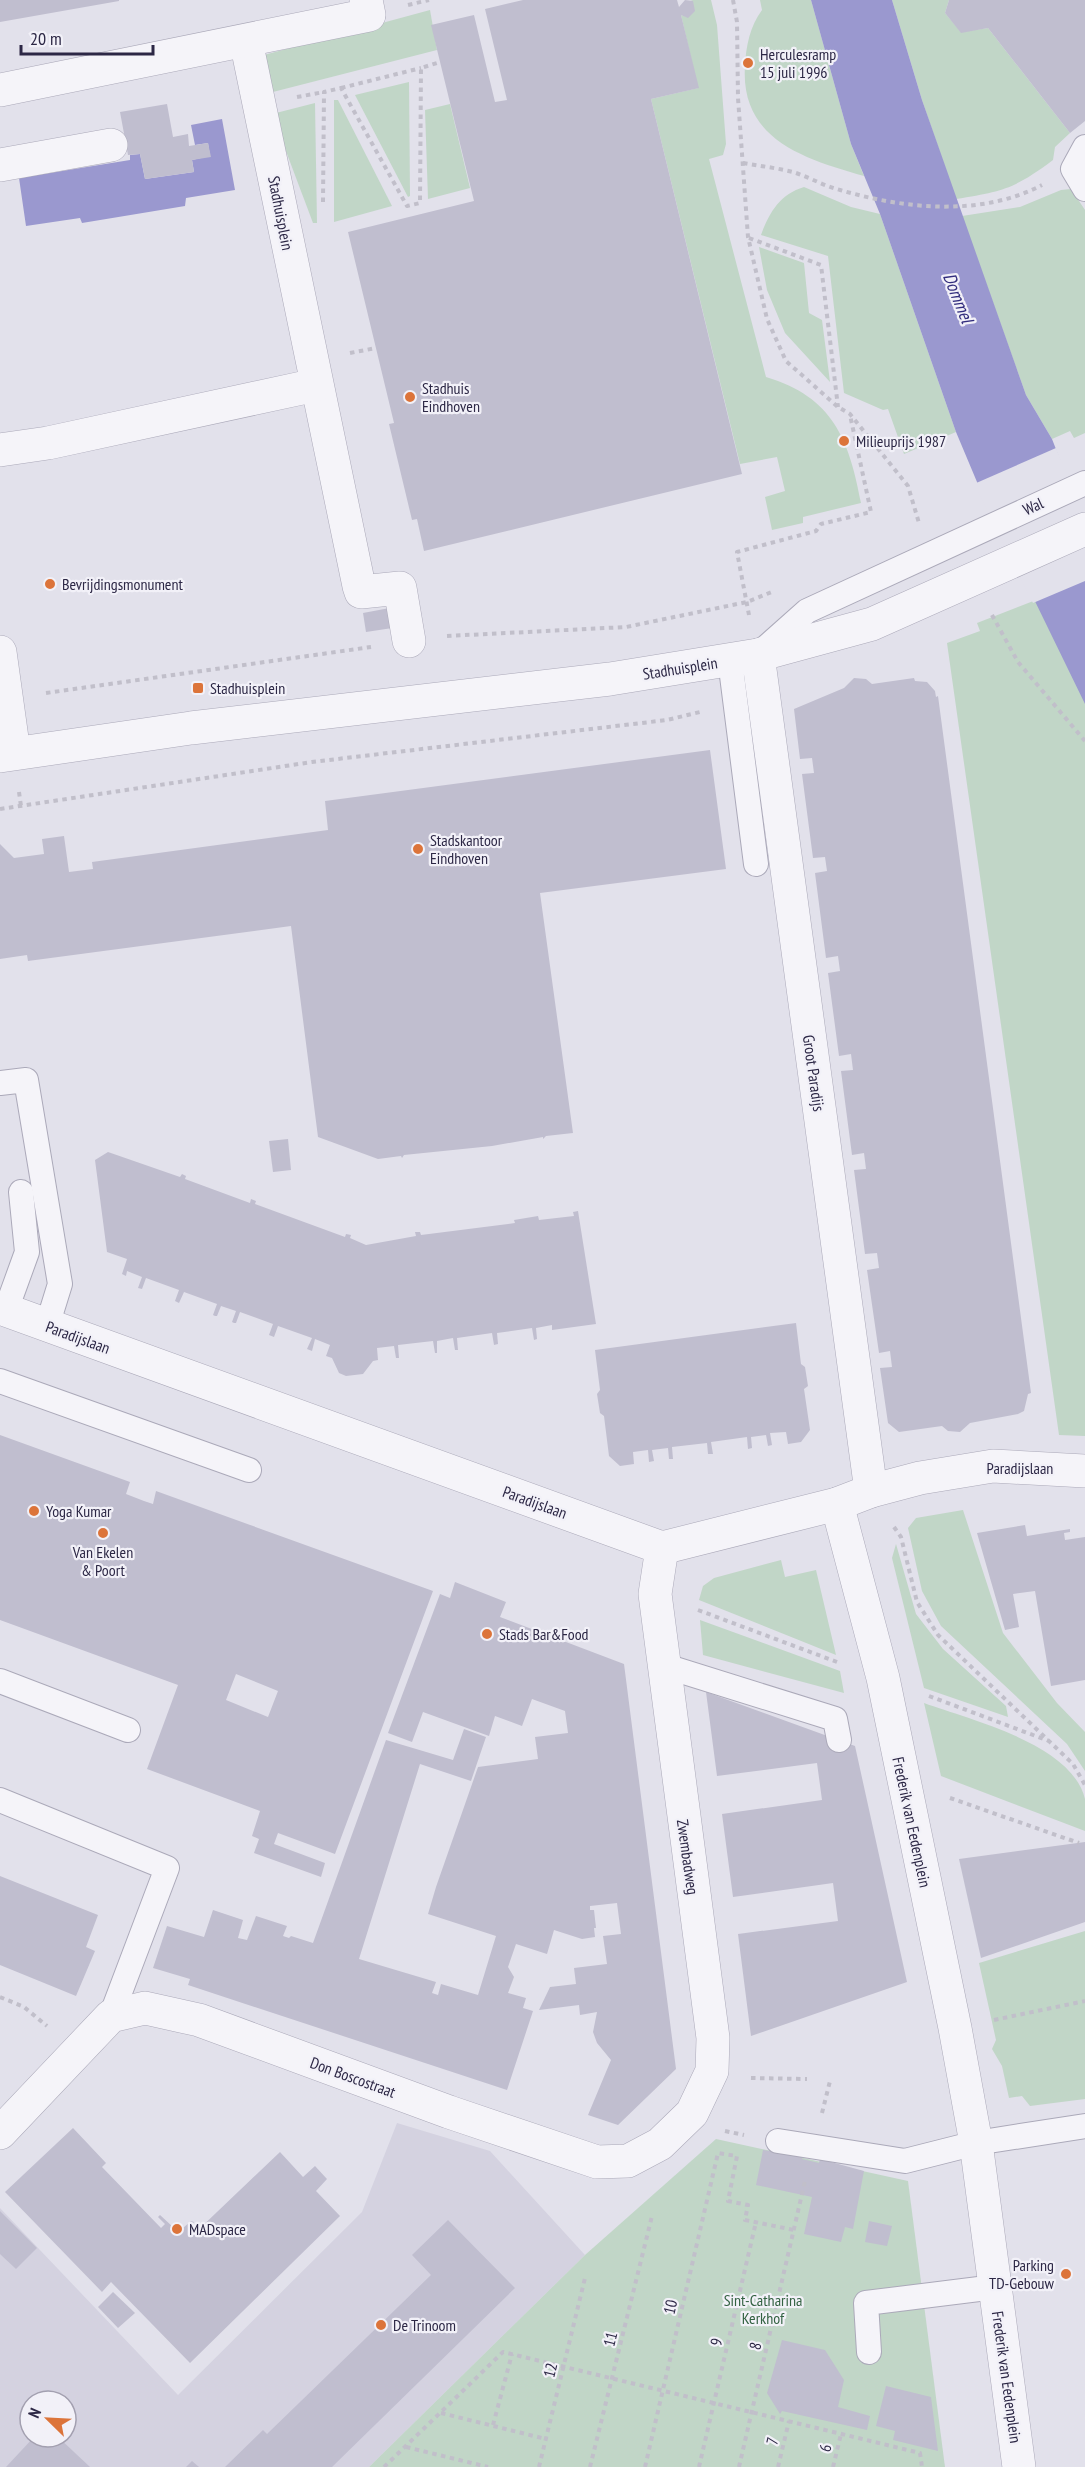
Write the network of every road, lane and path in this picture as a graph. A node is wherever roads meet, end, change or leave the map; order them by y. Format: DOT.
graph roads {
  1 [pos="733,0"];
  2 [pos="368,8"];
  3 [pos="246,41"];
  4 [pos="440,62"];
  5 [pos="421,68"];
  6 [pos="341,88"];
  7 [pos="0,90"];
  8 [pos="324,92"];
  9 [pos="315,94"];
  10 [pos="111,145"];
  11 [pos="1085,147"];
  12 [pos="743,163"];
  13 [pos="0,165"];
  14 [pos="1085,189"];
  15 [pos="1018,198"];
  16 [pos="323,206"];
  17 [pos="748,237"];
  18 [pos="316,385"];
  19 [pos="838,407"];
  20 [pos="850,414"];
  21 [pos="0,450"];
  22 [pos="1079,485"];
  23 [pos="913,508"];
  24 [pos="1085,529"];
  25 [pos="780,589"];
  26 [pos="747,602"];
  27 [pos="990,612"];
  28 [pos="409,641"];
  29 [pos="0,652"];
  30 [pos="744,658"];
  31 [pos="7,699"];
  32 [pos="1085,741"];
  33 [pos="7,755"];
  34 [pos="21,806"];
  35 [pos="0,809"];
  36 [pos="756,864"];
  37 [pos="0,1083"];
  38 [pos="21,1192"];
  39 [pos="3,1309"];
  40 [pos="47,1326"];
  41 [pos="0,1381"];
  42 [pos="249,1470"];
  43 [pos="1085,1471"];
  44 [pos="871,1491"];
  45 [pos="837,1504"];
  46 [pos="662,1548"];
  47 [pos="662,1665"];
  48 [pos="0,1681"];
  49 [pos="128,1730"];
  50 [pos="839,1740"];
  51 [pos="904,1782"];
  52 [pos="1085,1785"];
  53 [pos="0,1800"];
  54 [pos="1079,1843"];
  55 [pos="0,1997"];
  56 [pos="1085,2001"];
  57 [pos="111,2016"];
  58 [pos="955,2028"];
  59 [pos="77,2053"];
  60 [pos="712,2071"];
  61 [pos="807,2079"];
  62 [pos="692,2113"];
  63 [pos="1085,2126"];
  64 [pos="0,2133"];
  65 [pos="778,2141"];
  66 [pos="976,2143"];
  67 [pos="806,2180"];
  68 [pos="652,2216"];
  69 [pos="756,2222"];
  70 [pos="794,2230"];
  71 [pos="585,2278"];
  72 [pos="995,2287"];
  73 [pos="869,2352"];
  74 [pos="512,2354"];
  75 [pos="563,2367"];
  76 [pos="612,2379"];
  77 [pos="663,2391"];
  78 [pos="714,2403"];
  79 [pos="440,2412"];
  80 [pos="752,2412"];
  81 [pos="789,2421"];
  82 [pos="494,2426"];
  83 [pos="841,2434"];
  84 [pos="546,2439"];
  85 [pos="406,2446"];
  86 [pos="384,2467"];
  87 [pos="489,2467"];
  88 [pos="539,2467"];
  89 [pos="590,2467"];
  90 [pos="645,2467"];
  91 [pos="699,2467"];
  92 [pos="739,2467"];
  93 [pos="778,2467"];
  94 [pos="833,2467"];
  95 [pos="922,2467"];
  96 [pos="1019,2467"];
  1 -- 12 [label="path"];
  2 -- 3 [label="street"];
  3 -- 7 [label="street"];
  3 -- 18 [label="street, Stadhuisplein"];
  4 -- 5 [label="path"];
  5 -- 6 [label="path"];
  5 -- 6 [label="path"];
  6 -- 8 [label="path"];
  8 -- 9 [label="path"];
  8 -- 16 [label="path"];
  10 -- 13 [label="street"];
  11 -- 14 [label="lane"];
  12 -- 15 [label="path"];
  12 -- 17 [label="path"];
  17 -- 19 [label="path"];
  17 -- 19 [label="path"];
  18 -- 21 [label="street"];
  18 -- 28 [label="street, Stadhuisplein"];
  19 -- 20 [label="path"];
  20 -- 23 [label="path"];
  20 -- 26 [label="path"];
  22 -- 30 [label="lane, Wal"];
  24 -- 30 [label="street, Stadhuisplein"];
  25 -- 26 [label="path"];
  26 -- 28 [label="path"];
  26 -- 30 [label="path"];
  27 -- 32 [label="path"];
  28 -- 31 [label="path"];
  29 -- 31 [label="street, Stadhuisplein"];
  30 -- 33 [label="street, Stadhuisplein"];
  30 -- 36 [label="lane"];
  30 -- 44 [label="street, Groot Paradijs"];
  31 -- 33 [label="street, Stadhuisplein"];
  34 -- 35 [label="path"];
  37 -- 40 [label="lane"];
  38 -- 39 [label="lane"];
  39 -- 40 [label="street, Paradijslaan"];
  40 -- 46 [label="street, Paradijslaan"];
  41 -- 42 [label="lane"];
  43 -- 44 [label="street, Paradijslaan"];
  44 -- 45 [label="street, Paradijslaan"];
  44 -- 52 [label="path"];
  45 -- 46 [label="street, Paradijslaan"];
  45 -- 51 [label="street, Frederik van Eedenplein"];
  46 -- 47 [label="street, Zwembadweg"];
  47 -- 50 [label="lane"];
  47 -- 60 [label="street, Zwembadweg"];
  48 -- 49 [label="lane"];
  51 -- 54 [label="path"];
  51 -- 58 [label="street, Frederik van Eedenplein"];
  53 -- 57 [label="lane"];
  55 -- 59 [label="path"];
  56 -- 58 [label="path"];
  57 -- 59 [label="street"];
  57 -- 62 [label="street, Don Boscostraat"];
  58 -- 66 [label="street, Frederik van Eedenplein"];
  59 -- 64 [label="street"];
  60 -- 61 [label="path"];
  60 -- 62 [label="street, Don Boscostraat"];
  62 -- 65 [label="path"];
  63 -- 66 [label="lane"];
  65 -- 66 [label="lane"];
  66 -- 72 [label="street, Frederik van Eedenplein"];
  67 -- 70 [label="path, 8"];
  68 -- 76 [label="path, 11"];
  69 -- 70 [label="path"];
  69 -- 77 [label="path, 10"];
  69 -- 78 [label="path, 9"];
  70 -- 80 [label="path, 8"];
  71 -- 75 [label="path, 12"];
  72 -- 73 [label="lane"];
  72 -- 96 [label="street, Frederik van Eedenplein"];
  74 -- 75 [label="path"];
  74 -- 79 [label="path"];
  74 -- 82 [label="path"];
  75 -- 76 [label="path"];
  75 -- 84 [label="path, 12"];
  76 -- 77 [label="path"];
  76 -- 89 [label="path, 11"];
  77 -- 78 [label="path"];
  77 -- 90 [label="path, 10"];
  78 -- 80 [label="path"];
  78 -- 91 [label="path, 9"];
  79 -- 82 [label="path"];
  79 -- 85 [label="path"];
  80 -- 81 [label="path"];
  80 -- 92 [label="path, 8"];
  81 -- 83 [label="path"];
  81 -- 93 [label="path, 7"];
  82 -- 84 [label="path"];
  83 -- 94 [label="path, 6"];
  83 -- 95 [label="path"];
  84 -- 88 [label="path, 12"];
  85 -- 86 [label="path"];
  85 -- 87 [label="path"];
}
